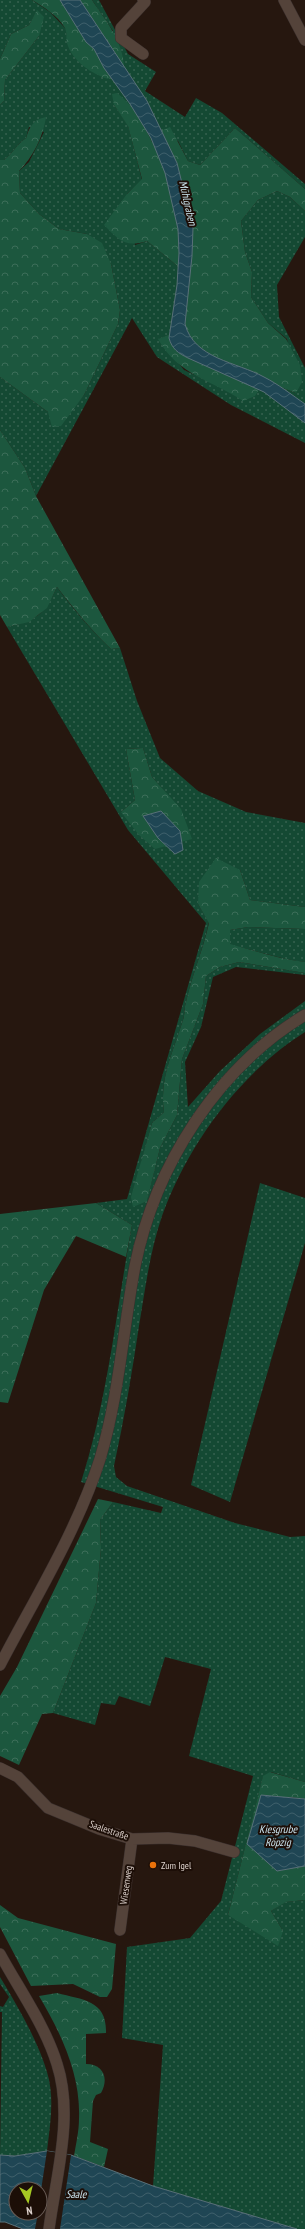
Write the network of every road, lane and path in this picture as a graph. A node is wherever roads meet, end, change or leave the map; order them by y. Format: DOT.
graph roads {
  1 [pos="284,0"];
  2 [pos="145,1"];
  3 [pos="305,40"];
  4 [pos="143,54"];
  5 [pos="305,1015"];
  6 [pos="0,1665"];
  7 [pos="0,1768"];
  8 [pos="132,1839"];
  9 [pos="234,1852"];
  10 [pos="120,1930"];
  11 [pos="0,1954"];
  12 [pos="49,2229"];
  1 -- 3 [label="street"];
  2 -- 4 [label="street"];
  5 -- 6 [label="street"];
  7 -- 8 [label="street, Saalestraße"];
  8 -- 9 [label="street, Saalestraße"];
  8 -- 10 [label="street, Wiesenweg"];
  11 -- 12 [label="street"];
}
